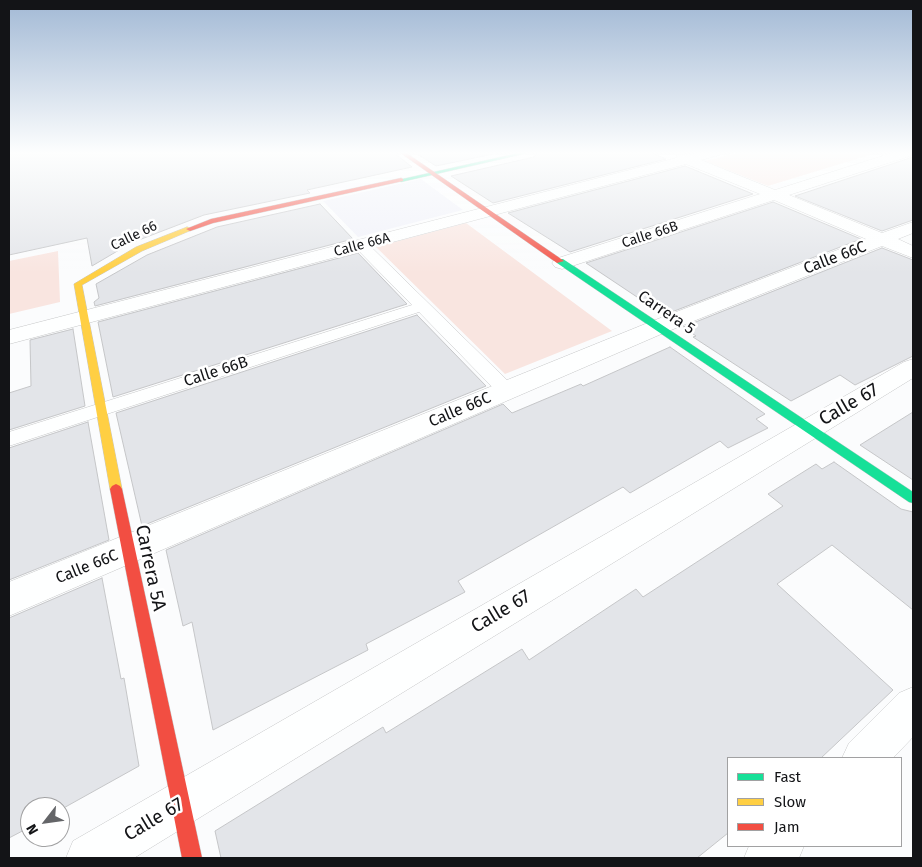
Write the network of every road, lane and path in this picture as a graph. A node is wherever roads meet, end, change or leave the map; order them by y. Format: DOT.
graph roads {
  1 [pos="342,192"];
  2 [pos="459,192"];
  3 [pos="561,192"];
  4 [pos="768,192"];
  5 [pos="782,192"];
  6 [pos="774,195"];
  7 [pos="487,212"];
  8 [pos="913,227"];
  9 [pos="883,240"];
  10 [pos="361,245"];
  11 [pos="913,252"];
  12 [pos="562,262"];
  13 [pos="78,284"];
  14 [pos="423,306"];
  15 [pos="83,318"];
  16 [pos="658,327"];
  17 [pos="9,338"];
  18 [pos="913,367"];
  19 [pos="507,391"];
  20 [pos="100,409"];
  21 [pos="808,428"];
  22 [pos="9,439"];
  23 [pos="913,498"];
  24 [pos="128,550"];
  25 [pos="9,599"];
  26 [pos="913,707"];
  27 [pos="865,757"];
  28 [pos="181,804"];
  29 [pos="779,847"];
  30 [pos="90,858"];
  31 [pos="192,858"];
  32 [pos="768,858"];
  1 -- 13 [label="street, Calle 66"];
  2 -- 7 [label="street, Carrera 5"];
  3 -- 7 [label="street, Calle 66A"];
  4 -- 6 [label="street"];
  5 -- 6 [label="street, Calle 66B"];
  6 -- 9 [label="street"];
  6 -- 12 [label="street, Calle 66B"];
  7 -- 10 [label="street, Calle 66A"];
  7 -- 12 [label="street, Carrera 5"];
  8 -- 9 [label="street, Calle 66C"];
  9 -- 11 [label="street"];
  9 -- 16 [label="street, Calle 66C"];
  10 -- 14 [label="lane"];
  10 -- 15 [label="street, Calle 66A"];
  12 -- 16 [label="street, Carrera 5"];
  13 -- 15 [label="street, Carrera 5A"];
  14 -- 19 [label="lane"];
  14 -- 20 [label="lane, Calle 66B"];
  15 -- 17 [label="street, Calle 66A"];
  15 -- 20 [label="street, Carrera 5A"];
  16 -- 19 [label="street, Calle 66C"];
  16 -- 21 [label="street, Carrera 5"];
  18 -- 21 [label="street, Calle 67"];
  19 -- 24 [label="street, Calle 66C"];
  20 -- 22 [label="lane, Calle 66B"];
  20 -- 24 [label="street, Carrera 5A"];
  21 -- 23 [label="street, Carrera 5"];
  21 -- 28 [label="street, Calle 67"];
  24 -- 25 [label="street, Calle 66C"];
  24 -- 28 [label="street, Carrera 5A"];
  26 -- 27 [label="street"];
  28 -- 30 [label="street, Calle 67"];
  28 -- 31 [label="street, Carrera 5A"];
  29 -- 32 [label="street"];
}
